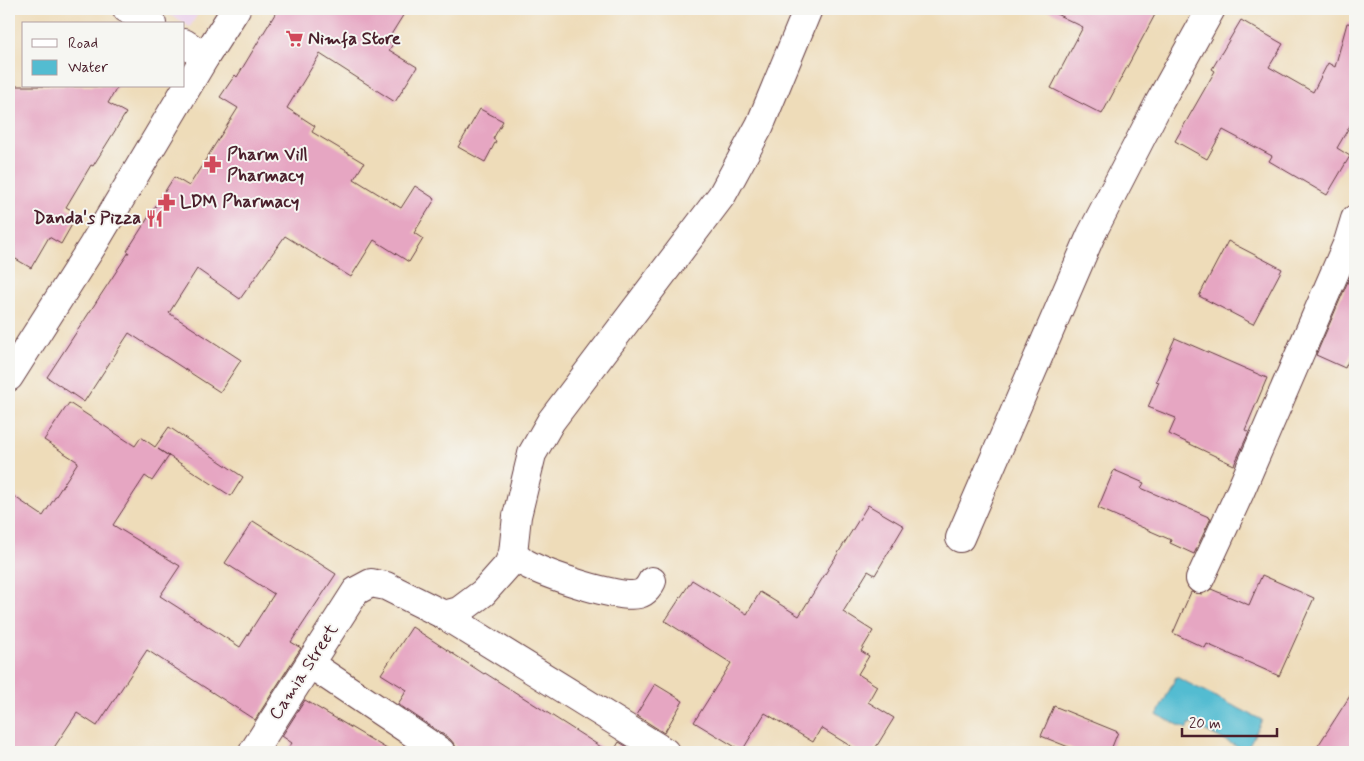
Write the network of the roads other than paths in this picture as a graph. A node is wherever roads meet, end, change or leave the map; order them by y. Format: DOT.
graph roads {
  1 [pos="127,9"];
  2 [pos="236,9"];
  3 [pos="808,9"];
  4 [pos="1211,9"];
  5 [pos="149,22"];
  6 [pos="194,50"];
  7 [pos="185,67"];
  8 [pos="174,88"];
  9 [pos="1353,235"];
  10 [pos="9,378"];
  11 [pos="960,538"];
  12 [pos="513,553"];
  13 [pos="1200,579"];
  14 [pos="652,581"];
  15 [pos="444,615"];
  16 [pos="310,664"];
  17 [pos="253,752"];
  18 [pos="441,752"];
  19 [pos="665,752"];
  1 -- 5 [label="street"];
  2 -- 6 [label="street"];
  3 -- 12 [label="street"];
  4 -- 11 [label="street"];
  6 -- 7 [label="street"];
  8 -- 10 [label="street"];
  9 -- 13 [label="street"];
  12 -- 14 [label="street"];
  12 -- 15 [label="street"];
  15 -- 16 [label="street, Camia Street"];
  15 -- 19 [label="street"];
  16 -- 17 [label="street, Camia Street"];
  16 -- 18 [label="street"];
}
